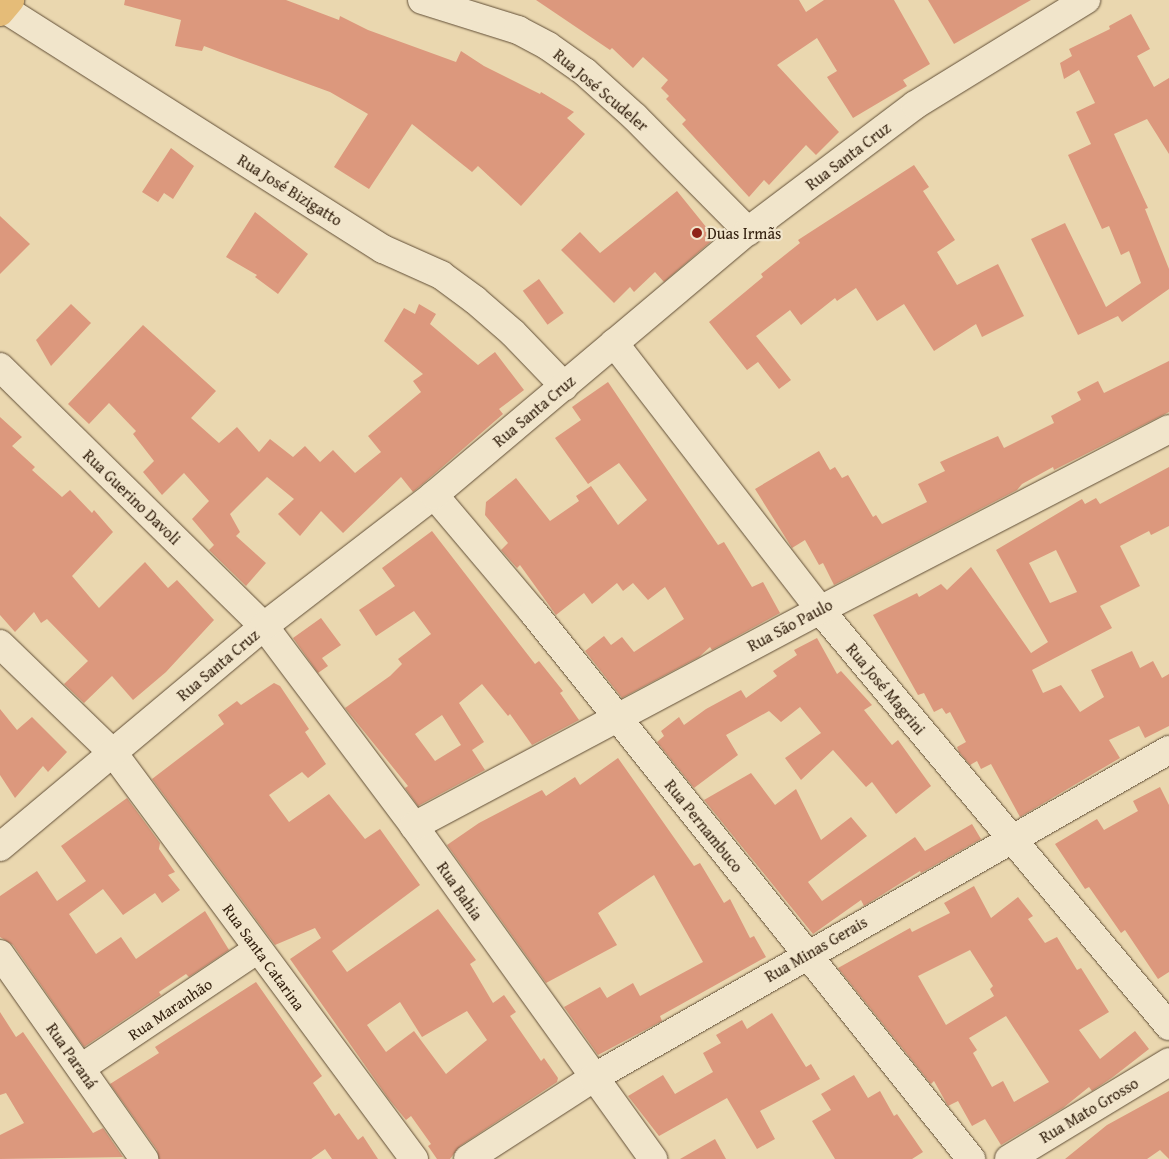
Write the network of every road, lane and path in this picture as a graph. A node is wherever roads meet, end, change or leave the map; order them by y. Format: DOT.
graph roads {
  1 [pos="422,0"];
  2 [pos="1086,0"];
  3 [pos="4,7"];
  4 [pos="748,231"];
  5 [pos="614,343"];
  6 [pos="0,367"];
  7 [pos="564,386"];
  8 [pos="1169,429"];
  9 [pos="434,495"];
  10 [pos="820,610"];
  11 [pos="264,626"];
  12 [pos="0,644"];
  13 [pos="616,718"];
  14 [pos="1169,750"];
  15 [pos="114,754"];
  16 [pos="414,826"];
  17 [pos="1010,839"];
  18 [pos="0,847"];
  19 [pos="258,949"];
  20 [pos="0,954"];
  21 [pos="807,954"];
  22 [pos="1169,1026"];
  23 [pos="1169,1062"];
  24 [pos="81,1068"];
  25 [pos="593,1078"];
  26 [pos="144,1159"];
  27 [pos="414,1159"];
  28 [pos="468,1159"];
  29 [pos="653,1159"];
  30 [pos="971,1159"];
  31 [pos="1009,1159"];
  1 -- 4 [label="street, Rua José Scudeler"];
  2 -- 4 [label="street, Rua Santa Cruz"];
  3 -- 7 [label="street, Rua José Bizigatto"];
  4 -- 5 [label="street, Rua Santa Cruz"];
  5 -- 7 [label="street, Rua Santa Cruz"];
  5 -- 10 [label="street, Rua José Magrini"];
  6 -- 11 [label="street, Rua Guerino Davoli"];
  7 -- 9 [label="street, Rua Santa Cruz"];
  8 -- 10 [label="street, Rua São Paulo"];
  9 -- 11 [label="street, Rua Santa Cruz"];
  9 -- 13 [label="street, Rua Pernambuco"];
  10 -- 13 [label="street, Rua São Paulo"];
  10 -- 17 [label="street, Rua José Magrini"];
  11 -- 15 [label="street, Rua Santa Cruz"];
  11 -- 16 [label="street, Rua Bahia"];
  12 -- 15 [label="street, Rua Santa Catarina"];
  13 -- 16 [label="street, Rua São Paulo"];
  13 -- 21 [label="street, Rua Pernambuco"];
  14 -- 17 [label="street, Rua Minas Gerais"];
  15 -- 18 [label="street, Rua Santa Cruz"];
  15 -- 19 [label="street, Rua Santa Catarina"];
  16 -- 25 [label="street, Rua Bahia"];
  17 -- 21 [label="street, Rua Minas Gerais"];
  17 -- 22 [label="street, Rua José Magrini"];
  19 -- 24 [label="street, Rua Maranhão"];
  19 -- 27 [label="street, Rua Santa Catarina"];
  20 -- 24 [label="street, Rua Paraná"];
  21 -- 25 [label="street, Rua Minas Gerais"];
  21 -- 30 [label="street, Rua Pernambuco"];
  23 -- 31 [label="street, Rua Mato Grosso"];
  24 -- 26 [label="street, Rua Paraná"];
  25 -- 28 [label="street, Rua Minas Gerais"];
  25 -- 29 [label="street, Rua Bahia"];
}
